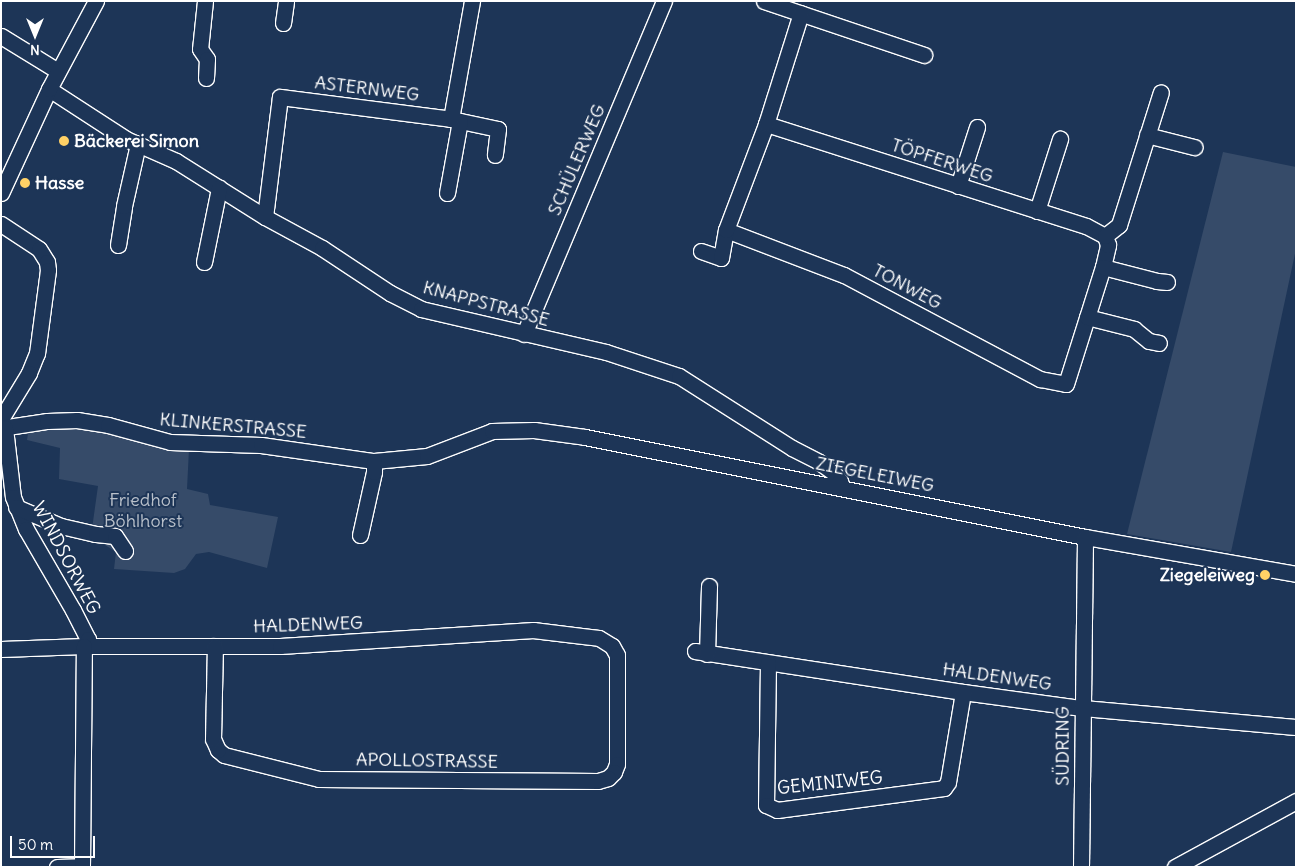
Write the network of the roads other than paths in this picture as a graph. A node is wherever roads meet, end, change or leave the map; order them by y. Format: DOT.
graph roads {
  1 [pos="96,1"];
  2 [pos="205,1"];
  3 [pos="286,1"];
  4 [pos="472,1"];
  5 [pos="664,1"];
  6 [pos="764,1"];
  7 [pos="801,13"];
  8 [pos="283,23"];
  9 [pos="1,36"];
  10 [pos="924,54"];
  11 [pos="58,71"];
  12 [pos="206,78"];
  13 [pos="49,89"];
  14 [pos="1161,92"];
  15 [pos="455,120"];
  16 [pos="766,124"];
  17 [pos="976,127"];
  18 [pos="1147,135"];
  19 [pos="1060,139"];
  20 [pos="138,144"];
  21 [pos="1194,146"];
  22 [pos="495,155"];
  23 [pos="958,186"];
  24 [pos="219,188"];
  25 [pos="1,193"];
  26 [pos="447,193"];
  27 [pos="1037,211"];
  28 [pos="265,217"];
  29 [pos="1,224"];
  30 [pos="726,230"];
  31 [pos="1105,236"];
  32 [pos="118,245"];
  33 [pos="701,250"];
  34 [pos="204,262"];
  35 [pos="1103,267"];
  36 [pos="1167,282"];
  37 [pos="1087,317"];
  38 [pos="524,334"];
  39 [pos="1159,343"];
  40 [pos="2,425"];
  41 [pos="534,430"];
  42 [pos="374,461"];
  43 [pos="842,487"];
  44 [pos="16,507"];
  45 [pos="360,535"];
  46 [pos="1085,536"];
  47 [pos="125,551"];
  48 [pos="1296,574"];
  49 [pos="709,586"];
  50 [pos="87,646"];
  51 [pos="215,646"];
  52 [pos="612,646"];
  53 [pos="1,649"];
  54 [pos="768,663"];
  55 [pos="963,692"];
  56 [pos="1082,708"];
  57 [pos="1296,727"];
  58 [pos="1296,801"];
  59 [pos="82,866"];
  60 [pos="56,867"];
  61 [pos="1081,867"];
  62 [pos="1175,867"];
  1 -- 11 [label="street"];
  2 -- 12 [label="street"];
  3 -- 8 [label="street"];
  4 -- 15 [label="street"];
  5 -- 38 [label="street, SCHÜLERWEG"];
  6 -- 7 [label="street"];
  7 -- 10 [label="street"];
  7 -- 16 [label="street"];
  9 -- 11 [label="street"];
  11 -- 13 [label="street"];
  13 -- 20 [label="street, KNAPPSTRASSE"];
  13 -- 25 [label="street"];
  14 -- 18 [label="street"];
  15 -- 22 [label="street"];
  15 -- 26 [label="street"];
  15 -- 28 [label="street, ASTERNWEG"];
  16 -- 23 [label="street, TÖPFERWEG"];
  16 -- 30 [label="street"];
  17 -- 23 [label="street"];
  18 -- 21 [label="street"];
  18 -- 31 [label="street"];
  19 -- 27 [label="street"];
  20 -- 24 [label="street, KNAPPSTRASSE"];
  20 -- 32 [label="street"];
  23 -- 27 [label="street, TÖPFERWEG"];
  24 -- 28 [label="street, KNAPPSTRASSE"];
  24 -- 34 [label="street"];
  27 -- 31 [label="street, TÖPFERWEG"];
  28 -- 38 [label="street, KNAPPSTRASSE"];
  29 -- 40 [label="street"];
  30 -- 33 [label="street"];
  30 -- 37 [label="street, TONWEG"];
  31 -- 35 [label="street"];
  35 -- 36 [label="street"];
  35 -- 37 [label="street"];
  37 -- 39 [label="street"];
  38 -- 43 [label="street, KNAPPSTRASSE"];
  40 -- 42 [label="street, KLINKERSTRASSE"];
  40 -- 44 [label="street, WINDSORWEG"];
  41 -- 42 [label="street, KLINKERSTRASSE"];
  41 -- 43 [label="street, ZIEGELEIWEG"];
  42 -- 45 [label="street"];
  43 -- 46 [label="street, ZIEGELEIWEG"];
  44 -- 47 [label="street"];
  44 -- 50 [label="street, WINDSORWEG"];
  46 -- 48 [label="street, ZIEGELEIWEG"];
  46 -- 56 [label="street, SÜDRING"];
  49 -- 54 [label="street, HALDENWEG"];
  50 -- 51 [label="street, HALDENWEG"];
  50 -- 53 [label="street, HALDENWEG"];
  50 -- 59 [label="street, WINDSORWEG"];
  51 -- 52 [label="street, HALDENWEG"];
  51 -- 52 [label="street, APOLLOSTRASSE"];
  54 -- 55 [label="street, HALDENWEG"];
  54 -- 55 [label="street, GEMINIWEG"];
  55 -- 56 [label="street, HALDENWEG"];
  56 -- 57 [label="street, HALDENWEG"];
  56 -- 61 [label="street, SÜDRING"];
  58 -- 62 [label="street"];
  59 -- 60 [label="street"];
}
